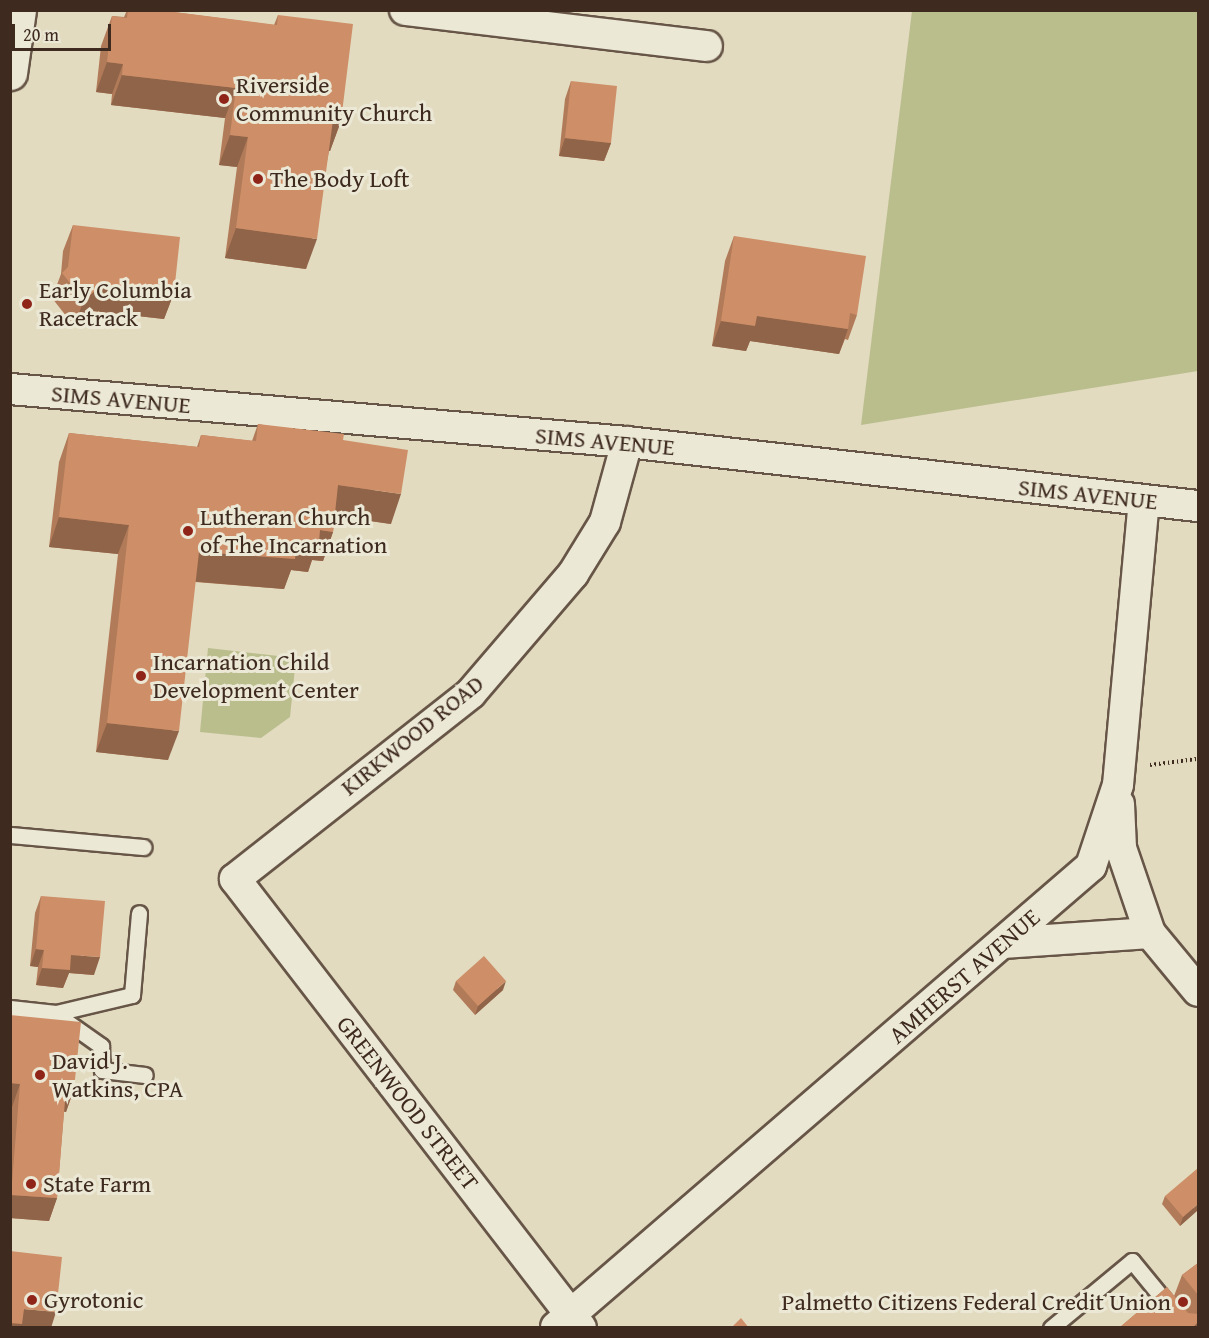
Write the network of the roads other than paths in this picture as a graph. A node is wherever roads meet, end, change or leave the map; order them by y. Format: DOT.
graph roads {
  1 [pos="19,10"];
  2 [pos="405,10"];
  3 [pos="707,46"];
  4 [pos="10,73"];
  5 [pos="10,389"];
  6 [pos="627,442"];
  7 [pos="1144,501"];
  8 [pos="1198,506"];
  9 [pos="1119,776"];
  10 [pos="10,836"];
  11 [pos="143,847"];
  12 [pos="235,879"];
  13 [pos="139,914"];
  14 [pos="1150,933"];
  15 [pos="1003,943"];
  16 [pos="1198,991"];
  17 [pos="10,1008"];
  18 [pos="56,1013"];
  19 [pos="145,1075"];
  20 [pos="569,1323"];
  21 [pos="1051,1328"];
  22 [pos="1187,1328"];
  1 -- 4 [label="main road"];
  2 -- 3 [label="street"];
  5 -- 6 [label="street, SIMS AVENUE"];
  6 -- 7 [label="street, SIMS AVENUE"];
  6 -- 12 [label="street, KIRKWOOD ROAD"];
  7 -- 8 [label="street, SIMS AVENUE"];
  7 -- 9 [label="street, AMHERST AVENUE"];
  9 -- 14 [label="street"];
  9 -- 15 [label="street, AMHERST AVENUE"];
  10 -- 11 [label="lane"];
  12 -- 20 [label="street, GREENWOOD STREET"];
  13 -- 18 [label="lane"];
  14 -- 15 [label="street"];
  14 -- 16 [label="street"];
  15 -- 20 [label="street, AMHERST AVENUE"];
  17 -- 18 [label="lane"];
  18 -- 19 [label="lane"];
  21 -- 22 [label="lane"];
}
